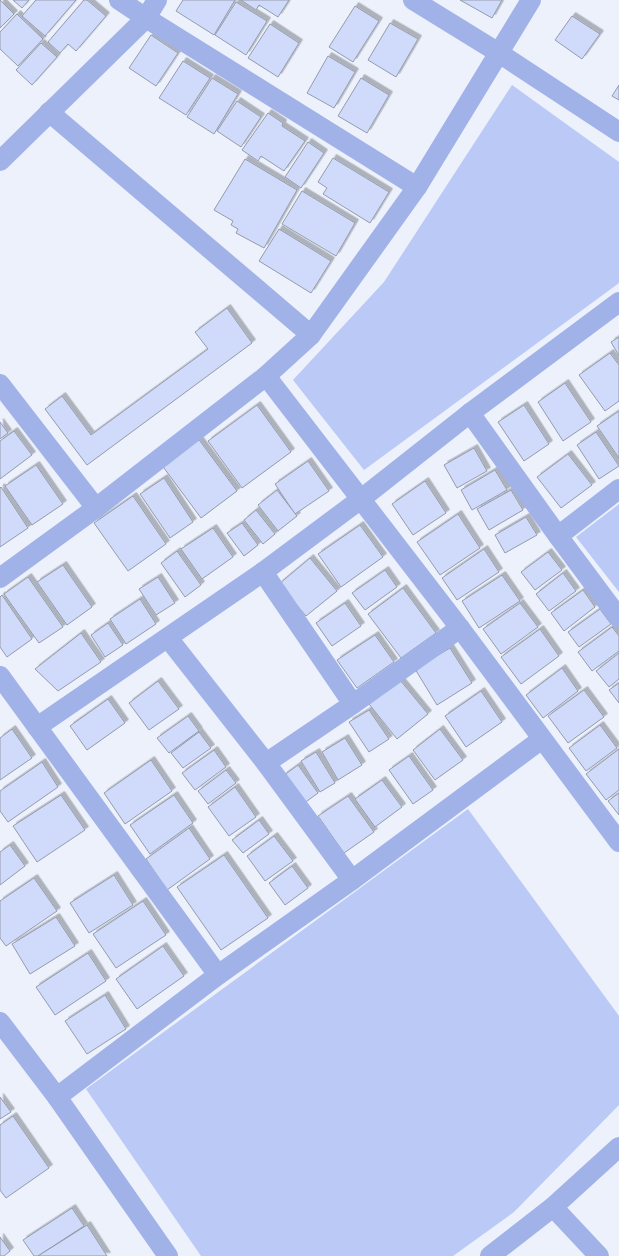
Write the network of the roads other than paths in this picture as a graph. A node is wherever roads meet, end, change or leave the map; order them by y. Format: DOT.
graph roads {
  1 [pos="119,0"];
  2 [pos="157,0"];
  3 [pos="412,0"];
  4 [pos="531,0"];
  5 [pos="146,18"];
  6 [pos="499,53"];
  7 [pos="49,112"];
  8 [pos="619,132"];
  9 [pos="0,161"];
  10 [pos="417,187"];
  11 [pos="619,302"];
  12 [pos="311,335"];
  13 [pos="266,376"];
  14 [pos="0,384"];
  15 [pos="470,413"];
  16 [pos="619,489"];
  17 [pos="361,499"];
  18 [pos="96,508"];
  19 [pos="558,536"];
  20 [pos="263,572"];
  21 [pos="0,578"];
  22 [pos="619,618"];
  23 [pos="460,628"];
  24 [pos="168,638"];
  25 [pos="0,676"];
  26 [pos="353,704"];
  27 [pos="38,727"];
  28 [pos="542,739"];
  29 [pos="266,763"];
  30 [pos="619,842"];
  31 [pos="352,880"];
  32 [pos="218,975"];
  33 [pos="0,1022"];
  34 [pos="57,1097"];
  35 [pos="619,1147"];
  36 [pos="553,1207"];
  37 [pos="168,1256"];
  38 [pos="490,1256"];
  39 [pos="599,1256"];
  1 -- 5 [label="street"];
  2 -- 5 [label="street"];
  3 -- 6 [label="street"];
  4 -- 6 [label="street"];
  5 -- 7 [label="street"];
  5 -- 10 [label="street"];
  6 -- 8 [label="street"];
  6 -- 10 [label="street"];
  7 -- 9 [label="street"];
  7 -- 12 [label="street"];
  10 -- 12 [label="street"];
  11 -- 15 [label="street"];
  12 -- 13 [label="street"];
  13 -- 17 [label="street"];
  13 -- 18 [label="street"];
  14 -- 18 [label="street"];
  15 -- 17 [label="street"];
  15 -- 19 [label="street"];
  16 -- 19 [label="street"];
  17 -- 20 [label="street"];
  17 -- 23 [label="street"];
  18 -- 21 [label="street"];
  19 -- 22 [label="street"];
  20 -- 24 [label="street"];
  20 -- 26 [label="street"];
  23 -- 26 [label="street"];
  23 -- 28 [label="street"];
  24 -- 27 [label="street"];
  24 -- 29 [label="street"];
  25 -- 27 [label="street"];
  26 -- 29 [label="street"];
  27 -- 32 [label="street"];
  28 -- 30 [label="street"];
  28 -- 31 [label="street"];
  29 -- 31 [label="street"];
  31 -- 32 [label="street"];
  32 -- 34 [label="street"];
  33 -- 34 [label="street"];
  34 -- 37 [label="street"];
  35 -- 36 [label="street"];
  36 -- 38 [label="street"];
  36 -- 39 [label="street"];
}
